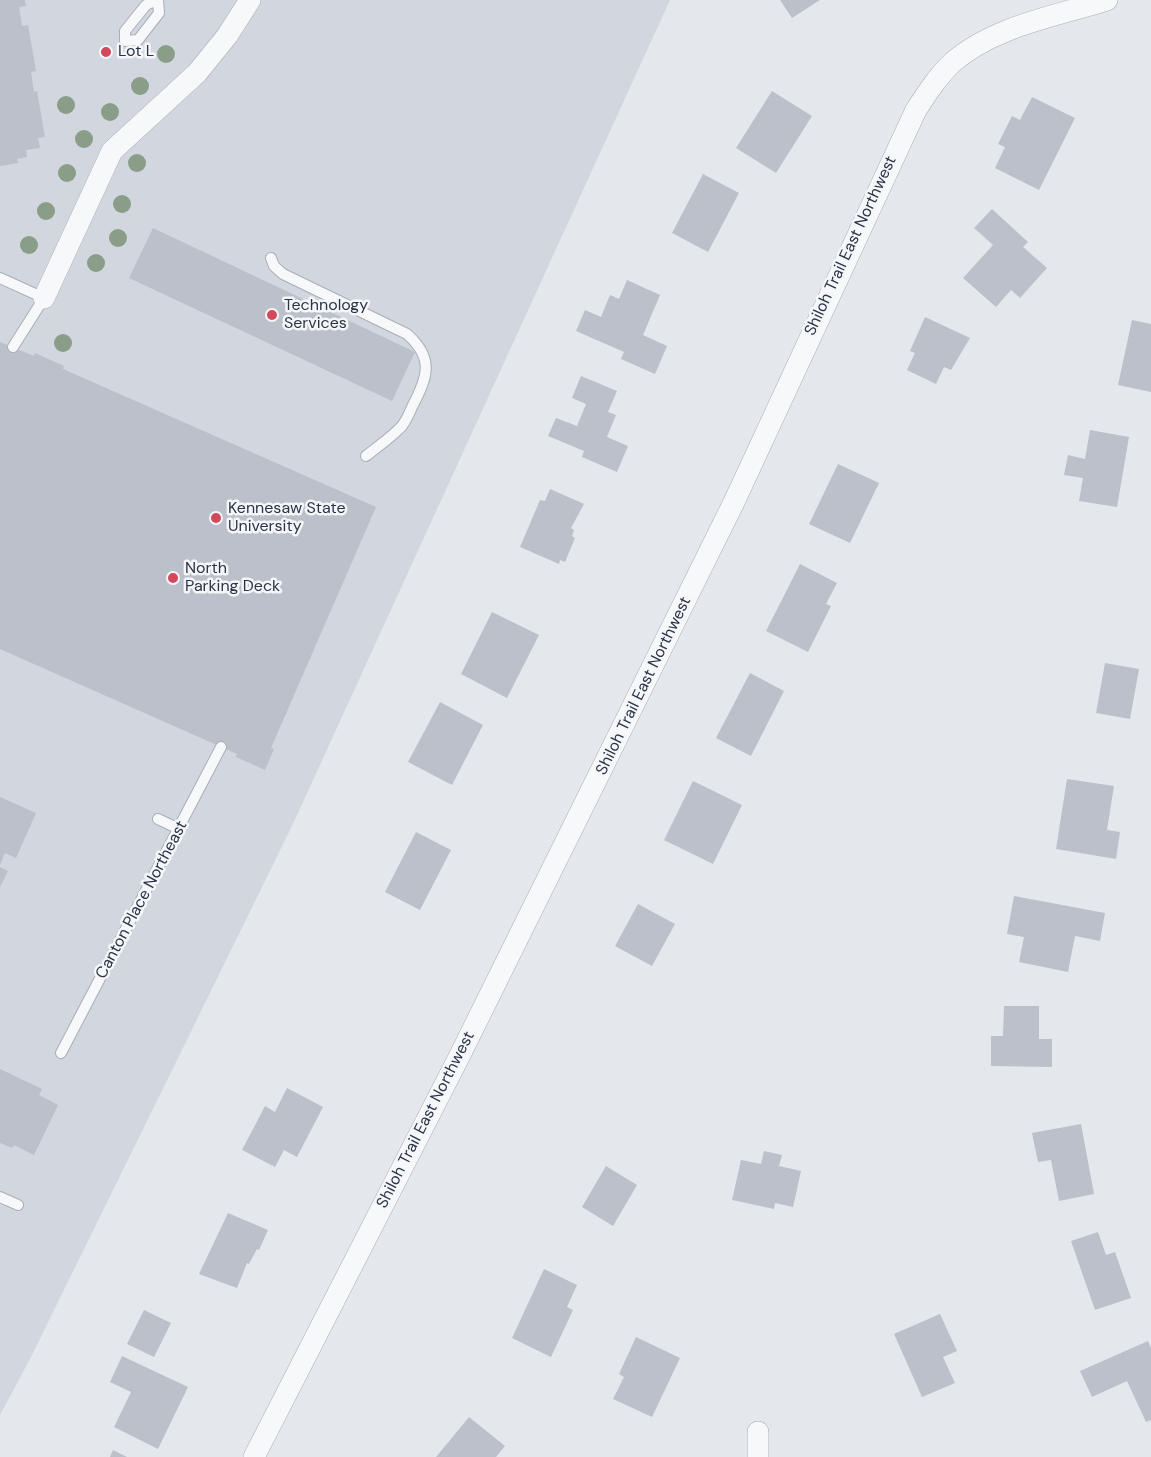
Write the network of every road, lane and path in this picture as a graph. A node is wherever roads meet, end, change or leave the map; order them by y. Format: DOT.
graph roads {
  1 [pos="158,0"];
  2 [pos="248,0"];
  3 [pos="1107,0"];
  4 [pos="271,258"];
  5 [pos="0,278"];
  6 [pos="44,298"];
  7 [pos="13,347"];
  8 [pos="366,456"];
  9 [pos="221,747"];
  10 [pos="158,819"];
  11 [pos="179,829"];
  12 [pos="61,1053"];
  13 [pos="0,1197"];
  14 [pos="18,1205"];
  15 [pos="758,1432"];
  16 [pos="254,1457"];
  17 [pos="758,1457"];
  1 -- 1 [label="lane"];
  2 -- 6 [label="street"];
  3 -- 16 [label="street, Shiloh Trail East Northwest"];
  4 -- 8 [label="lane"];
  5 -- 6 [label="lane"];
  6 -- 7 [label="lane"];
  9 -- 11 [label="lane, Canton Place Northeast"];
  10 -- 11 [label="lane"];
  11 -- 12 [label="lane, Canton Place Northeast"];
  13 -- 14 [label="lane"];
  15 -- 17 [label="street"];
}
